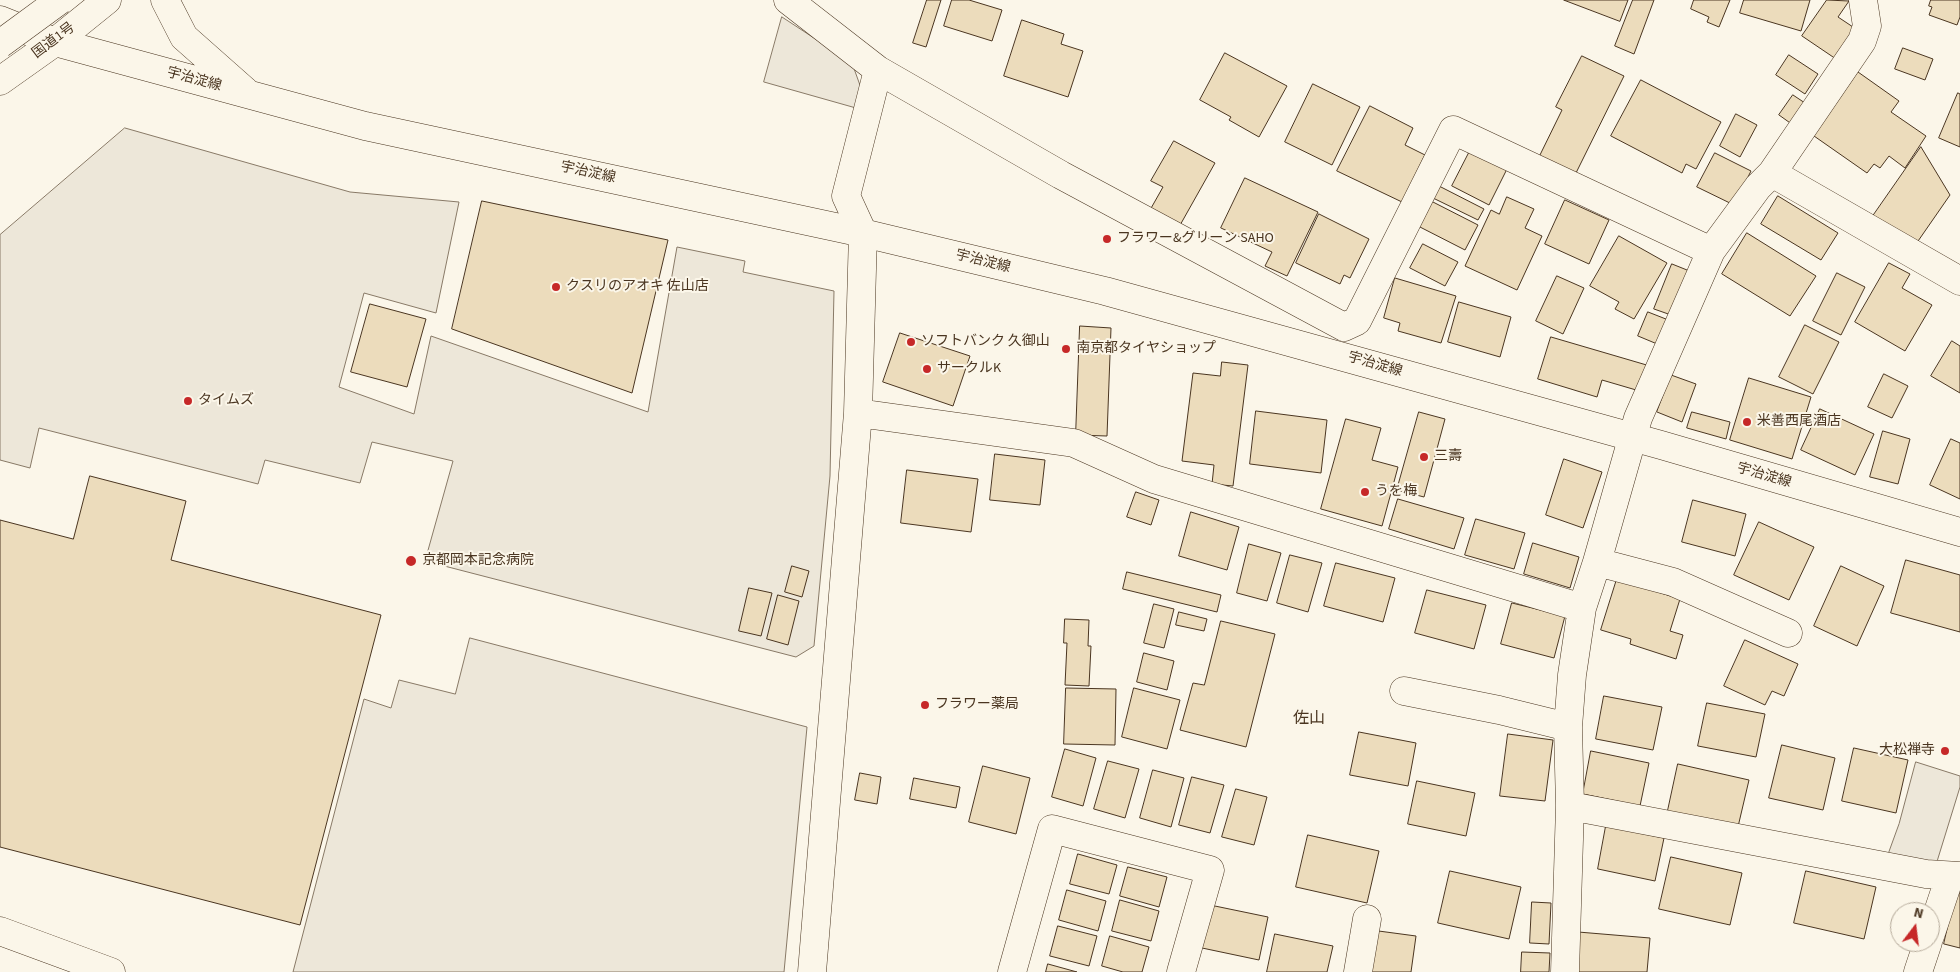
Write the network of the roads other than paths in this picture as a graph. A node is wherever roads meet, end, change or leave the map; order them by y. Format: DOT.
graph roads {
  1 [pos="60,0"];
  2 [pos="107,0"];
  3 [pos="165,0"];
  4 [pos="788,0"];
  5 [pos="1864,0"];
  6 [pos="0,20"];
  7 [pos="55,42"];
  8 [pos="0,44"];
  9 [pos="878,70"];
  10 [pos="0,81"];
  11 [pos="249,95"];
  12 [pos="1772,173"];
  13 [pos="863,232"];
  14 [pos="1710,251"];
  15 [pos="1960,280"];
  16 [pos="1344,327"];
  17 [pos="1337,355"];
  18 [pos="858,412"];
  19 [pos="1631,438"];
  20 [pos="1960,532"];
  21 [pos="1598,562"];
  22 [pos="1582,608"];
  23 [pos="1788,633"];
  24 [pos="1404,691"];
  25 [pos="1568,727"];
  26 [pos="1570,806"];
  27 [pos="1955,876"];
  28 [pos="1940,912"];
  29 [pos="1366,919"];
  30 [pos="0,931"];
  31 [pos="1925,952"];
  32 [pos="111,972"];
  33 [pos="812,972"];
  34 [pos="1012,972"];
  35 [pos="1182,972"];
  36 [pos="1358,972"];
  37 [pos="1565,972"];
  38 [pos="1918,972"];
  1 -- 8 [label="main road, bridge"];
  2 -- 7 [label="main road, 国道1号"];
  3 -- 11 [label="main road"];
  4 -- 9 [label="main road"];
  5 -- 12 [label="main road"];
  6 -- 7 [label="main road, 宇治淀線"];
  7 -- 10 [label="main road, 国道1号"];
  7 -- 11 [label="main road, 宇治淀線"];
  9 -- 13 [label="main road"];
  9 -- 16 [label="main road"];
  11 -- 13 [label="main road, 宇治淀線"];
  12 -- 14 [label="main road"];
  12 -- 15 [label="main road"];
  13 -- 17 [label="main road, 宇治淀線"];
  13 -- 18 [label="main road"];
  14 -- 16 [label="main road"];
  14 -- 19 [label="main road"];
  16 -- 17 [label="main road"];
  17 -- 19 [label="main road, 宇治淀線"];
  18 -- 22 [label="main road"];
  18 -- 33 [label="main road"];
  19 -- 20 [label="main road, 宇治淀線"];
  19 -- 21 [label="main road"];
  21 -- 22 [label="main road"];
  21 -- 23 [label="main road"];
  22 -- 25 [label="main road"];
  24 -- 25 [label="main road"];
  25 -- 26 [label="main road"];
  26 -- 27 [label="main road"];
  26 -- 37 [label="main road"];
  27 -- 28 [label="main road"];
  29 -- 36 [label="main road"];
  30 -- 32 [label="main road"];
  31 -- 38 [label="main road"];
  34 -- 35 [label="main road"];
}
